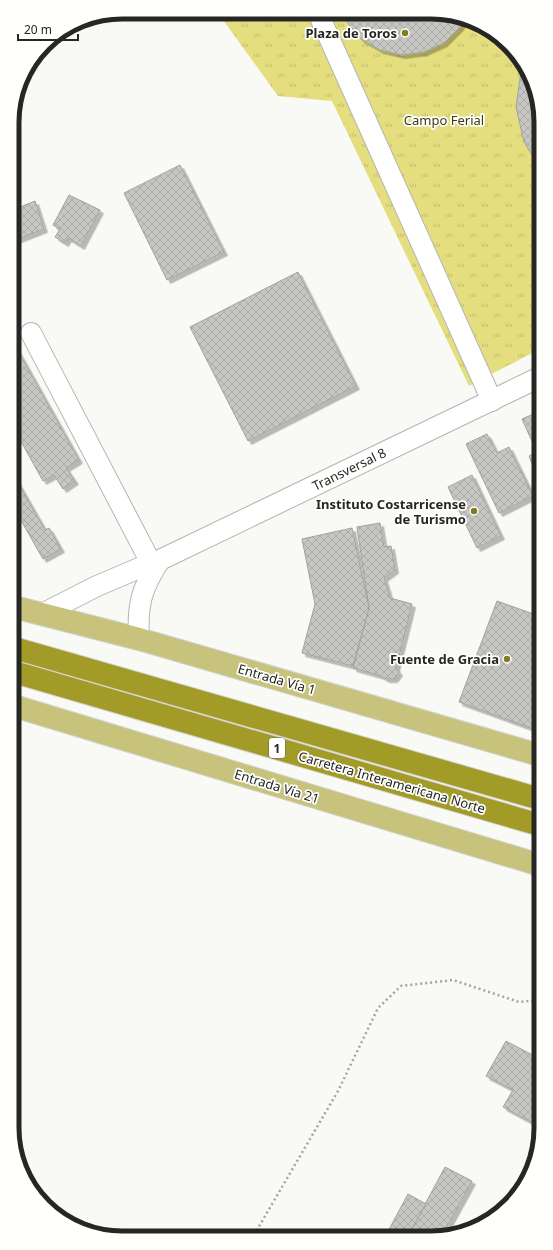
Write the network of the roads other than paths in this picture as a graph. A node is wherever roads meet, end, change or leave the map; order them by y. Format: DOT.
graph roads {
  1 [pos="321,19"];
  2 [pos="31,333"];
  3 [pos="534,380"];
  4 [pos="492,401"];
  5 [pos="155,561"];
  6 [pos="19,608"];
  7 [pos="42,614"];
  8 [pos="139,640"];
  9 [pos="19,649"];
  10 [pos="19,673"];
  11 [pos="19,708"];
  12 [pos="534,754"];
  13 [pos="534,797"];
  14 [pos="534,823"];
  15 [pos="534,863"];
  1 -- 4 [label="street"];
  2 -- 5 [label="street"];
  3 -- 4 [label="street, Transversal 8"];
  4 -- 5 [label="street, Transversal 8"];
  5 -- 7 [label="street, Transversal 8"];
  5 -- 8 [label="street"];
  6 -- 7 [label="main road, Entrada Vía 1"];
  7 -- 8 [label="main road, Entrada Vía 1"];
  8 -- 12 [label="main road, Entrada Vía 1"];
  9 -- 13 [label="highway, Carretera Interamericana Norte / 1"];
  10 -- 14 [label="highway, Carretera Interamericana Norte / 1"];
  11 -- 15 [label="main road, Entrada Vía 21"];
}
